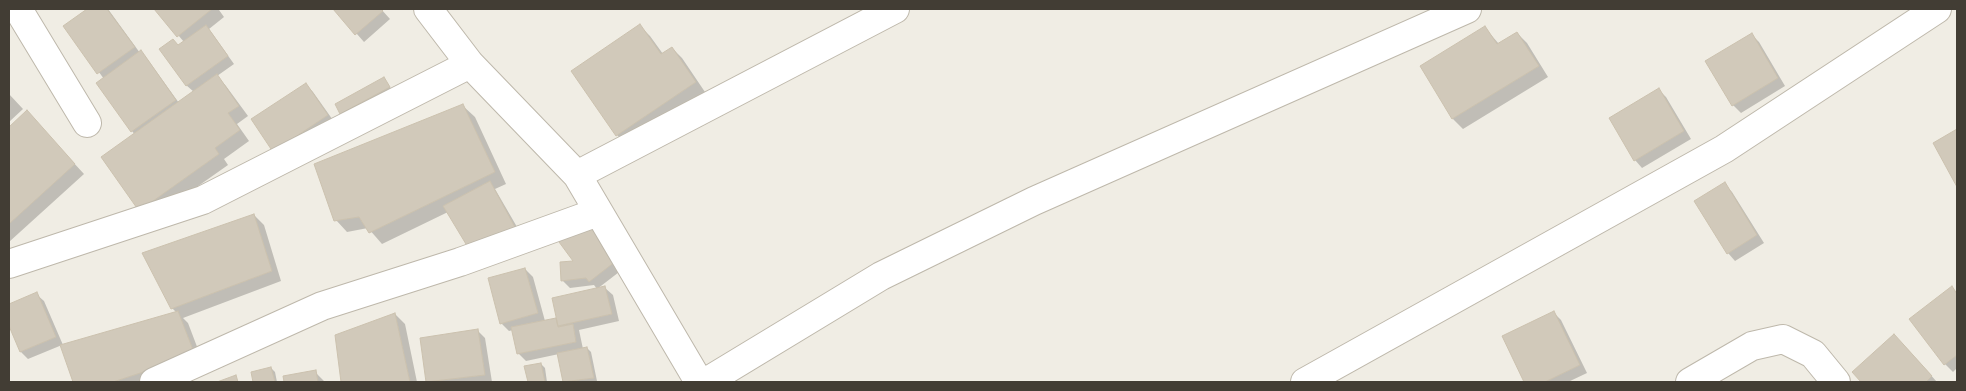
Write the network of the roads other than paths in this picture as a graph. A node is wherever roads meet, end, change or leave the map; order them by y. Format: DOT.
graph roads {
  1 [pos="17,9"];
  2 [pos="428,9"];
  3 [pos="894,9"];
  4 [pos="1467,9"];
  5 [pos="1937,9"];
  6 [pos="9,14"];
  7 [pos="470,64"];
  8 [pos="87,123"];
  9 [pos="577,174"];
  10 [pos="598,212"];
  11 [pos="9,264"];
  12 [pos="154,382"];
  13 [pos="699,382"];
  14 [pos="706,382"];
  15 [pos="1305,382"];
  16 [pos="1690,382"];
  17 [pos="1836,382"];
  1 -- 6 [label="street"];
  1 -- 8 [label="street"];
  2 -- 7 [label="street"];
  3 -- 9 [label="street"];
  4 -- 14 [label="street"];
  5 -- 15 [label="street"];
  7 -- 9 [label="street"];
  7 -- 11 [label="street"];
  9 -- 10 [label="street"];
  10 -- 12 [label="street"];
  10 -- 13 [label="street"];
  16 -- 17 [label="street"];
}
